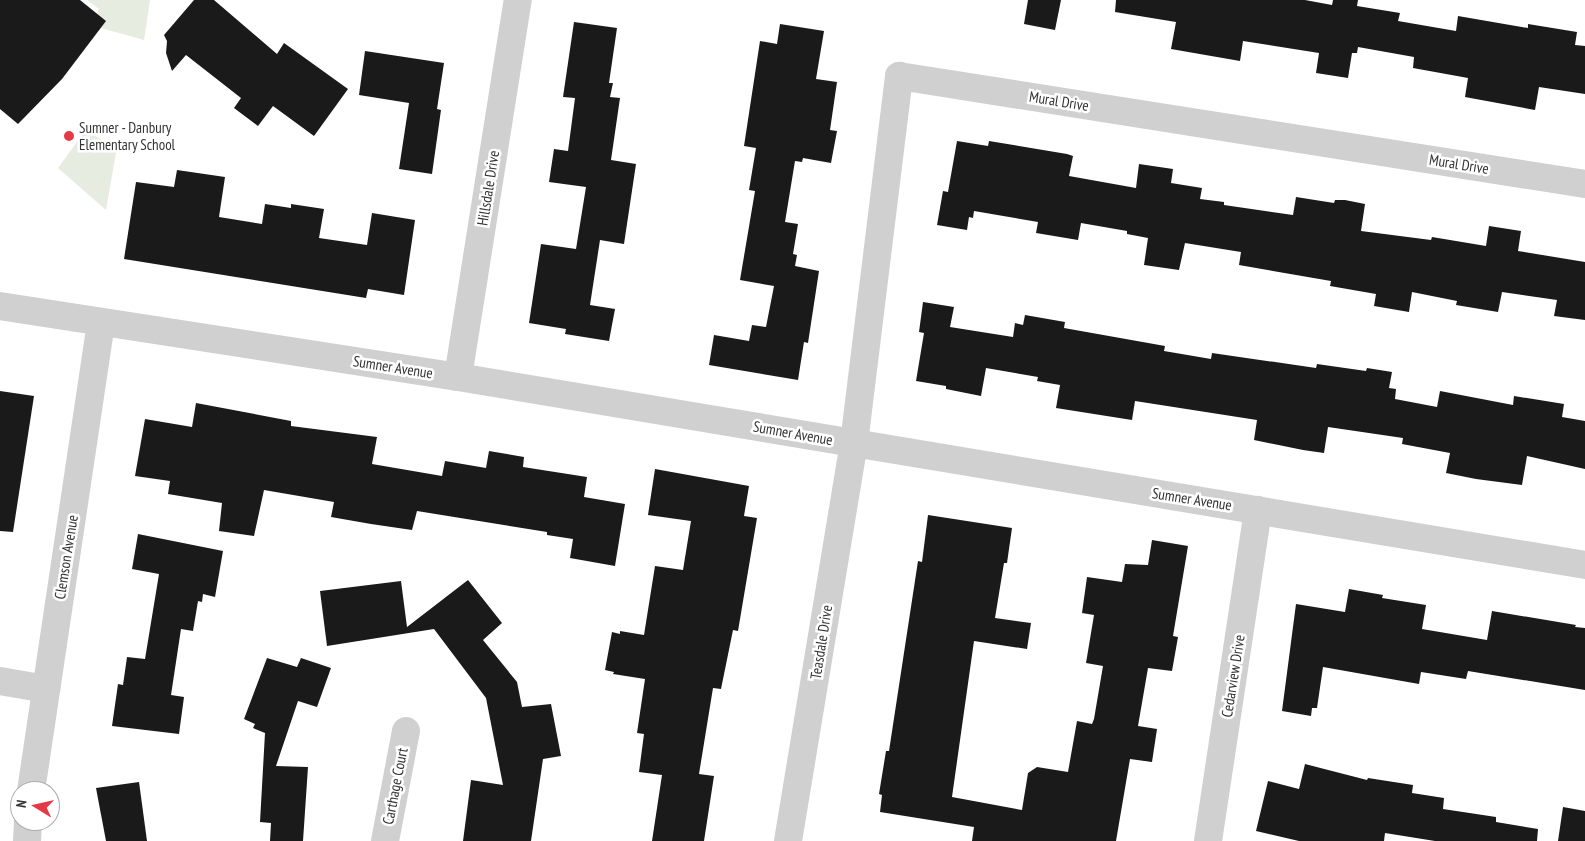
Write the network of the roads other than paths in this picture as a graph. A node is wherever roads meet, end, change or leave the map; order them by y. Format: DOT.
graph roads {
  1 [pos="518,0"];
  2 [pos="1585,184"];
  3 [pos="0,306"];
  4 [pos="101,322"];
  5 [pos="458,376"];
  6 [pos="854,443"];
  7 [pos="1258,510"];
  8 [pos="1585,566"];
  9 [pos="0,681"];
  10 [pos="46,689"];
  11 [pos="406,731"];
  12 [pos="33,781"];
  13 [pos="385,841"];
  14 [pos="788,841"];
  15 [pos="1208,841"];
  1 -- 5 [label="street, Hillsdale Drive"];
  2 -- 6 [label="street, Mural Drive"];
  3 -- 4 [label="street, Sumner Avenue"];
  4 -- 5 [label="street, Sumner Avenue"];
  4 -- 10 [label="street, Clemson Avenue"];
  5 -- 6 [label="street, Sumner Avenue"];
  6 -- 7 [label="street, Sumner Avenue"];
  6 -- 14 [label="street, Teasdale Drive"];
  7 -- 8 [label="street, Sumner Avenue"];
  7 -- 15 [label="street, Cedarview Drive"];
  9 -- 10 [label="street"];
  10 -- 12 [label="street, Clemson Avenue"];
  11 -- 13 [label="street, Carthage Court"];
}
